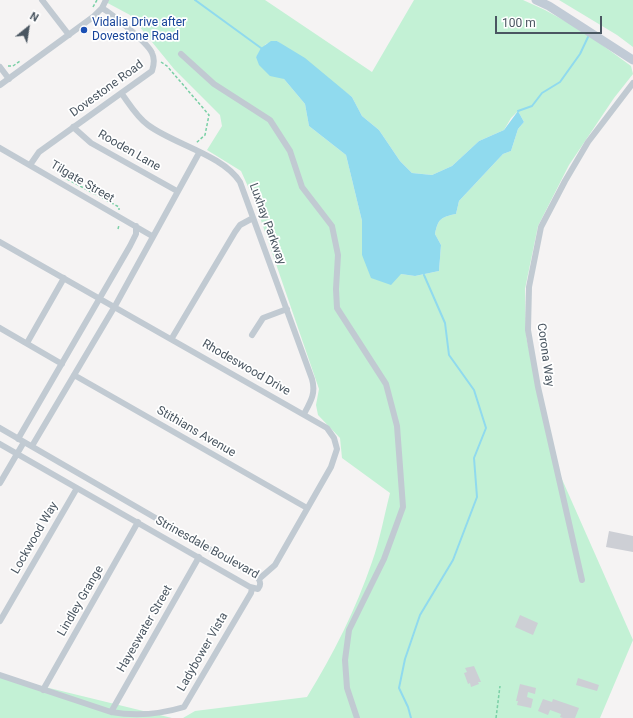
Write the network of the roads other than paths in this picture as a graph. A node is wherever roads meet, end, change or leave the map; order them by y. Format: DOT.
graph roads {
  1 [pos="42,0"];
  2 [pos="106,0"];
  3 [pos="536,0"];
  4 [pos="102,8"];
  5 [pos="69,35"];
  6 [pos="181,54"];
  7 [pos="633,60"];
  8 [pos="1,69"];
  9 [pos="9,79"];
  10 [pos="633,83"];
  11 [pos="0,85"];
  12 [pos="122,94"];
  13 [pos="73,127"];
  14 [pos="0,148"];
  15 [pos="199,152"];
  16 [pos="30,165"];
  17 [pos="177,191"];
  18 [pos="253,218"];
  19 [pos="136,226"];
  20 [pos="152,236"];
  21 [pos="0,242"];
  22 [pos="64,278"];
  23 [pos="99,298"];
  24 [pos="115,306"];
  25 [pos="287,310"];
  26 [pos="0,328"];
  27 [pos="252,335"];
  28 [pos="172,338"];
  29 [pos="27,343"];
  30 [pos="62,364"];
  31 [pos="74,375"];
  32 [pos="304,414"];
  33 [pos="0,428"];
  34 [pos="21,440"];
  35 [pos="0,444"];
  36 [pos="32,446"];
  37 [pos="17,454"];
  38 [pos="0,483"];
  39 [pos="78,488"];
  40 [pos="307,508"];
  41 [pos="138,522"];
  42 [pos="198,557"];
  43 [pos="259,579"];
  44 [pos="582,580"];
  45 [pos="252,588"];
  46 [pos="0,621"];
  47 [pos="0,675"];
  48 [pos="42,690"];
  49 [pos="111,712"];
  50 [pos="357,718"];
  1 -- 5 [label="street"];
  2 -- 4 [label="street"];
  3 -- 7 [label="main road"];
  4 -- 5 [label="street"];
  4 -- 12 [label="street, Dovestone Road"];
  5 -- 9 [label="street"];
  6 -- 50 [label="street"];
  8 -- 9 [label="street"];
  9 -- 11 [label="street"];
  10 -- 44 [label="street, Corona Way"];
  12 -- 13 [label="street, Dovestone Road"];
  12 -- 15 [label="street, Luxhay Parkway"];
  13 -- 16 [label="street, Dovestone Road"];
  13 -- 17 [label="street, Rooden Lane"];
  14 -- 16 [label="street, Tilgate Street"];
  15 -- 17 [label="street"];
  15 -- 18 [label="street, Luxhay Parkway"];
  16 -- 19 [label="street, Tilgate Street"];
  17 -- 20 [label="street"];
  18 -- 25 [label="street, Luxhay Parkway"];
  18 -- 28 [label="street"];
  19 -- 20 [label="street, Tilgate Street"];
  19 -- 23 [label="street"];
  20 -- 24 [label="street"];
  21 -- 22 [label="street, Rhodeswood Drive"];
  22 -- 23 [label="street, Rhodeswood Drive"];
  22 -- 29 [label="street"];
  23 -- 24 [label="street, Rhodeswood Drive"];
  23 -- 30 [label="street"];
  24 -- 28 [label="street, Rhodeswood Drive"];
  24 -- 31 [label="street"];
  25 -- 27 [label="street"];
  25 -- 32 [label="street, Luxhay Parkway"];
  26 -- 29 [label="street"];
  28 -- 32 [label="street, Rhodeswood Drive"];
  29 -- 30 [label="street"];
  30 -- 34 [label="street"];
  31 -- 36 [label="street"];
  31 -- 40 [label="street, Stithians Avenue"];
  32 -- 40 [label="street, Rhodeswood Drive"];
  33 -- 34 [label="street, Strinesdale Boulevard"];
  34 -- 36 [label="street, Strinesdale Boulevard"];
  34 -- 37 [label="street"];
  35 -- 37 [label="street, Strinesdale Boulevard"];
  36 -- 43 [label="street, Strinesdale Boulevard"];
  37 -- 38 [label="street"];
  37 -- 39 [label="street, Strinesdale Boulevard"];
  39 -- 41 [label="street, Strinesdale Boulevard"];
  39 -- 46 [label="street, Lockwood Way"];
  40 -- 43 [label="street, Rhodeswood Drive"];
  41 -- 42 [label="street, Strinesdale Boulevard"];
  41 -- 48 [label="street, Lindley Grange"];
  42 -- 45 [label="street, Strinesdale Boulevard"];
  42 -- 49 [label="street, Hayeswater Street"];
  43 -- 45 [label="street, Strinesdale Boulevard"];
  45 -- 49 [label="street, Ladybower Vista"];
  47 -- 48 [label="street, Ladybower Vista"];
  48 -- 49 [label="street, Ladybower Vista"];
}
